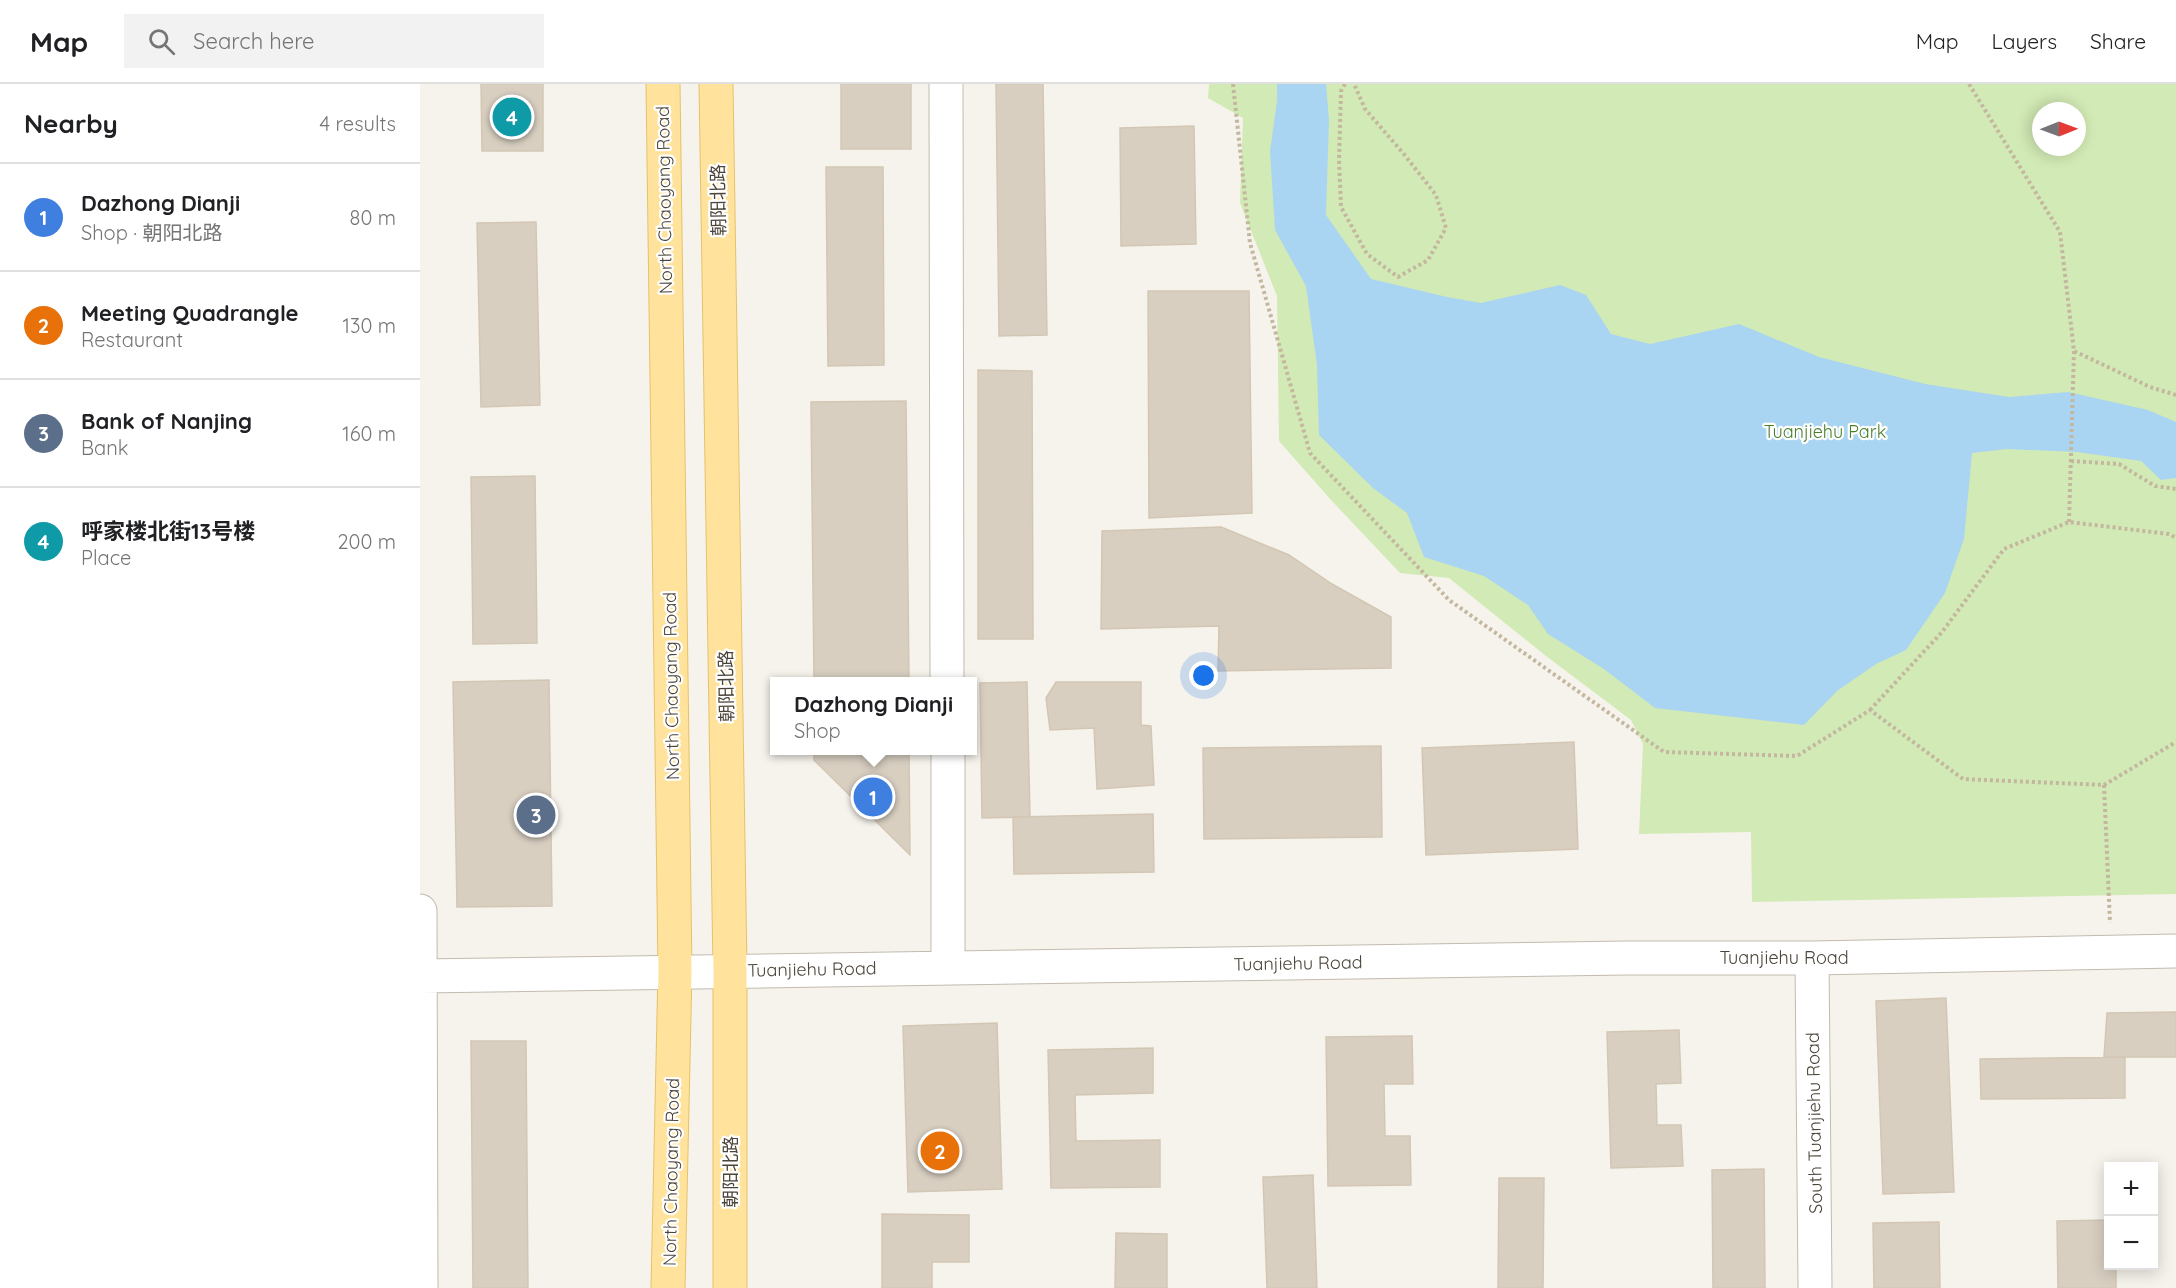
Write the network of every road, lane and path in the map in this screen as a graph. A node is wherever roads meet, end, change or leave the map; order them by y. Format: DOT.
graph roads {
  1 [pos="663,84"];
  2 [pos="716,84"];
  3 [pos="946,84"];
  4 [pos="1233,84"];
  5 [pos="1345,84"];
  6 [pos="1354,84"];
  7 [pos="1969,84"];
  8 [pos="2074,351"];
  9 [pos="2176,395"];
  10 [pos="2071,461"];
  11 [pos="2176,489"];
  12 [pos="2069,522"];
  13 [pos="2176,538"];
  14 [pos="947,677"];
  15 [pos="1870,710"];
  16 [pos="2176,742"];
  17 [pos="948,755"];
  18 [pos="2104,785"];
  19 [pos="420,911"];
  20 [pos="2111,951"];
  21 [pos="2176,951"];
  22 [pos="1812,958"];
  23 [pos="948,968"];
  24 [pos="730,970"];
  25 [pos="675,971"];
  26 [pos="421,976"];
  27 [pos="421,1288"];
  28 [pos="668,1288"];
  29 [pos="730,1288"];
  30 [pos="1815,1288"];
  1 -- 25 [label="main road, North Chaoyang Road"];
  2 -- 24 [label="main road, 朝阳北路"];
  3 -- 14 [label="street"];
  4 -- 15 [label="path"];
  5 -- 6 [label="path"];
  7 -- 8 [label="path"];
  8 -- 9 [label="path"];
  8 -- 10 [label="path"];
  10 -- 11 [label="path"];
  10 -- 12 [label="path"];
  12 -- 13 [label="path"];
  12 -- 15 [label="path"];
  15 -- 18 [label="path"];
  16 -- 18 [label="path"];
  17 -- 23 [label="street"];
  18 -- 20 [label="path"];
  19 -- 26 [label="street"];
  20 -- 21 [label="street, Tuanjiehu Road"];
  20 -- 22 [label="street, Tuanjiehu Road"];
  22 -- 23 [label="street, Tuanjiehu Road"];
  22 -- 30 [label="street, South Tuanjiehu Road"];
  23 -- 24 [label="street, Tuanjiehu Road"];
  24 -- 25 [label="street, Tuanjiehu Road"];
  24 -- 29 [label="main road, 朝阳北路"];
  25 -- 26 [label="street, Tuanjiehu Road"];
  25 -- 28 [label="main road, North Chaoyang Road"];
  26 -- 27 [label="street"];
}
